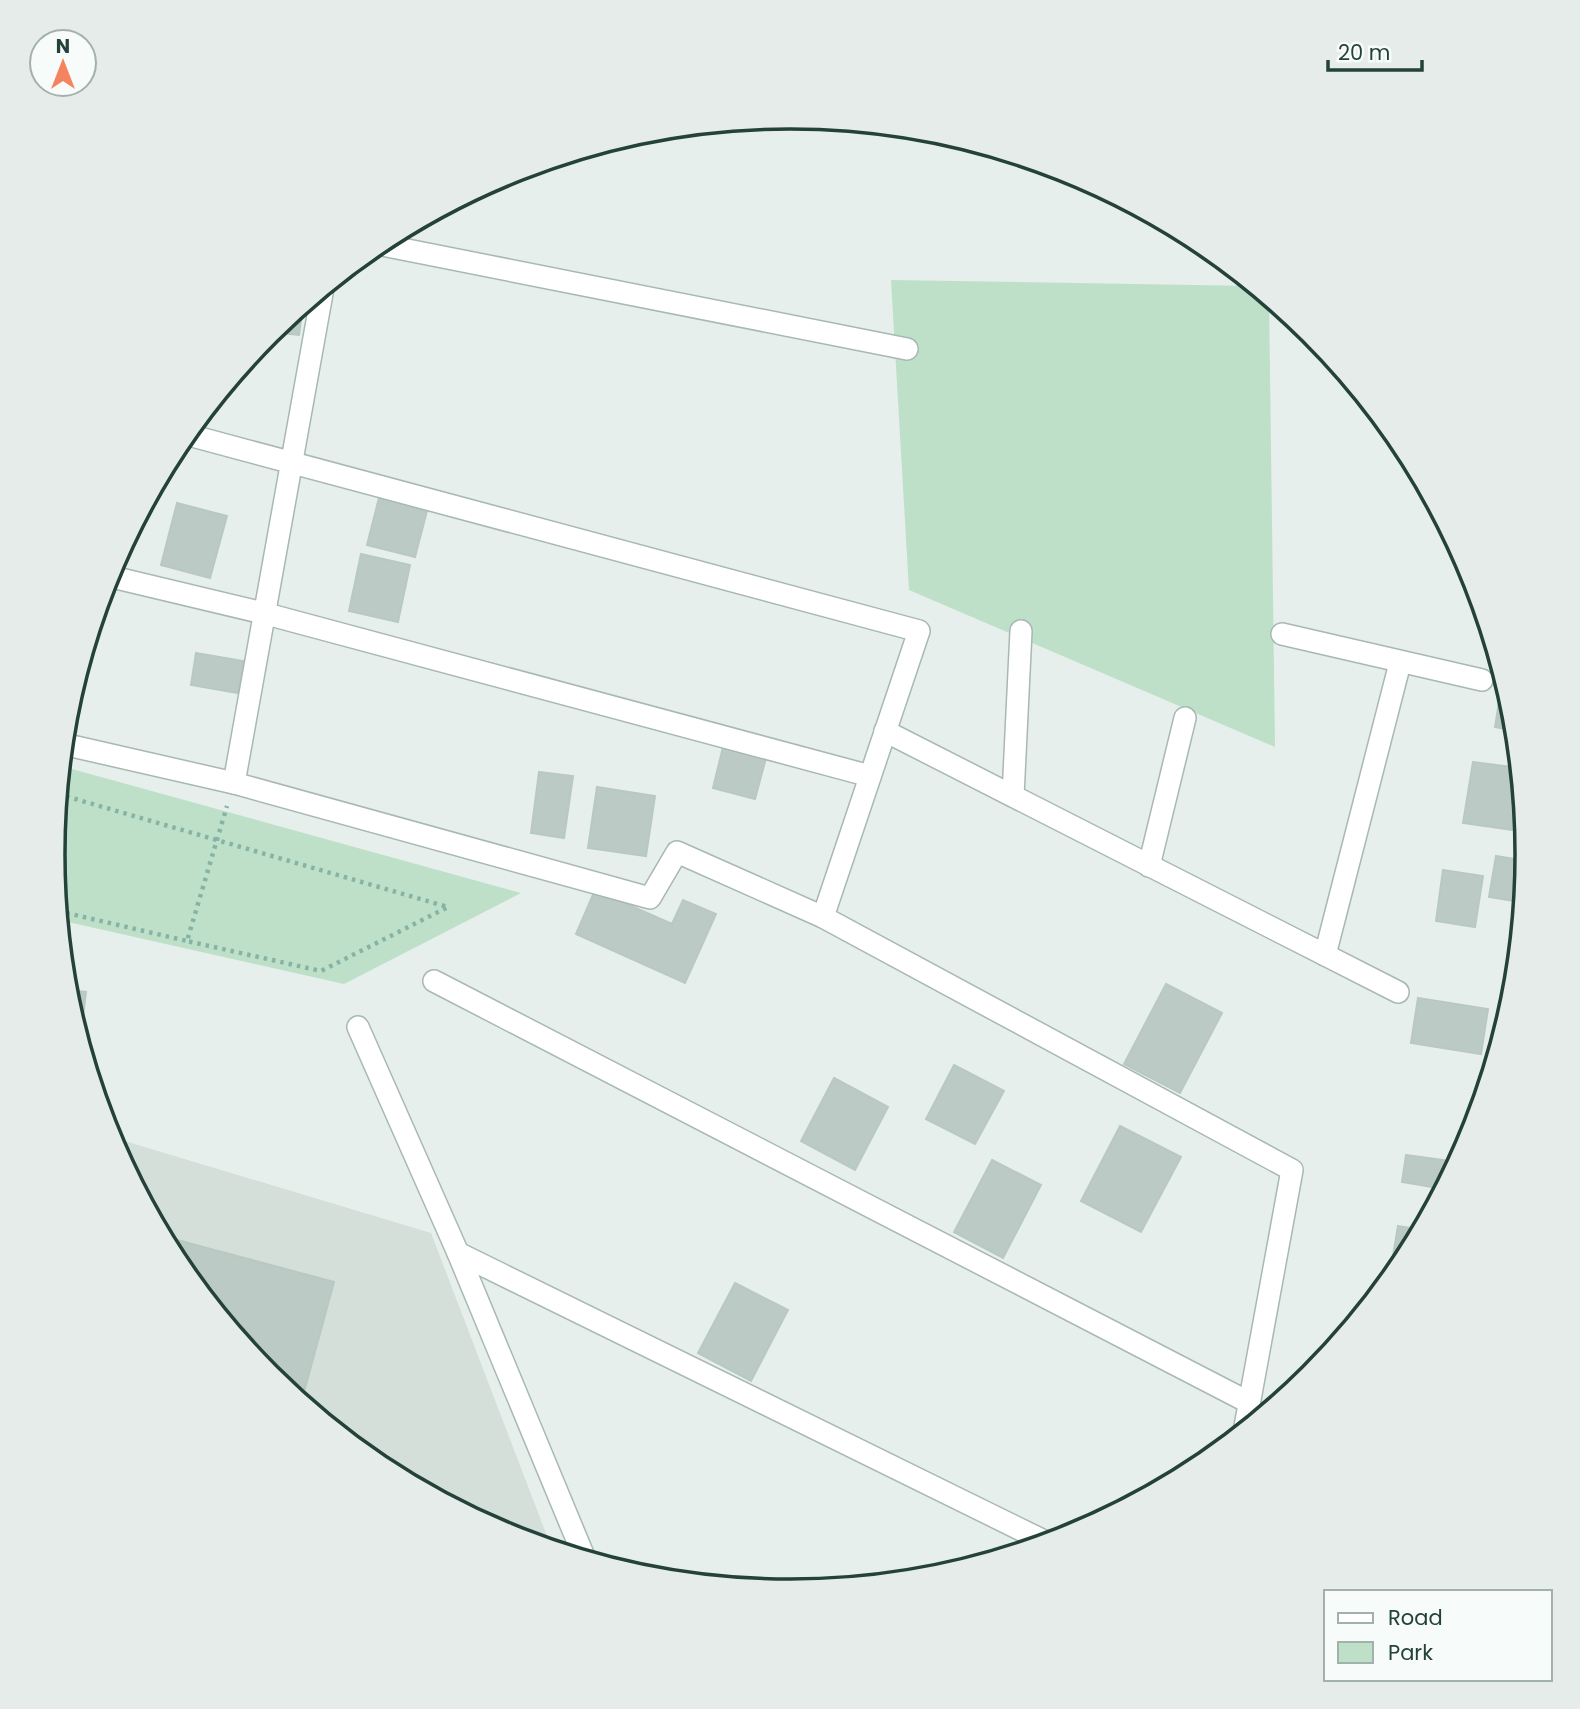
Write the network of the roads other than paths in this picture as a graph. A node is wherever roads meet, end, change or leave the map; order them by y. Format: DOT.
graph roads {
  1 [pos="393,247"];
  2 [pos="321,302"];
  3 [pos="907,349"];
  4 [pos="197,438"];
  5 [pos="292,462"];
  6 [pos="119,579"];
  7 [pos="264,613"];
  8 [pos="1021,631"];
  9 [pos="1282,634"];
  10 [pos="1400,663"];
  11 [pos="1482,680"];
  12 [pos="1185,719"];
  13 [pos="885,731"];
  14 [pos="73,746"];
  15 [pos="870,776"];
  16 [pos="234,783"];
  17 [pos="1013,796"];
  18 [pos="1149,866"];
  19 [pos="823,917"];
  20 [pos="1325,956"];
  21 [pos="434,981"];
  22 [pos="1398,992"];
  23 [pos="358,1027"];
  24 [pos="458,1253"];
  25 [pos="1248,1402"];
  26 [pos="1246,1418"];
  27 [pos="1035,1537"];
  28 [pos="581,1548"];
  1 -- 3 [label="street"];
  2 -- 5 [label="street"];
  4 -- 5 [label="street"];
  5 -- 7 [label="street"];
  5 -- 13 [label="street"];
  6 -- 7 [label="street"];
  7 -- 15 [label="street"];
  7 -- 16 [label="street"];
  8 -- 17 [label="street"];
  9 -- 10 [label="street"];
  10 -- 11 [label="street"];
  10 -- 20 [label="street"];
  12 -- 18 [label="street"];
  13 -- 15 [label="street"];
  13 -- 17 [label="street"];
  14 -- 16 [label="street"];
  15 -- 19 [label="street"];
  16 -- 19 [label="street"];
  17 -- 18 [label="street"];
  18 -- 20 [label="street"];
  19 -- 25 [label="street"];
  20 -- 22 [label="street"];
  21 -- 25 [label="street"];
  23 -- 24 [label="street"];
  24 -- 27 [label="street"];
  24 -- 28 [label="street"];
  25 -- 26 [label="street"];
}
